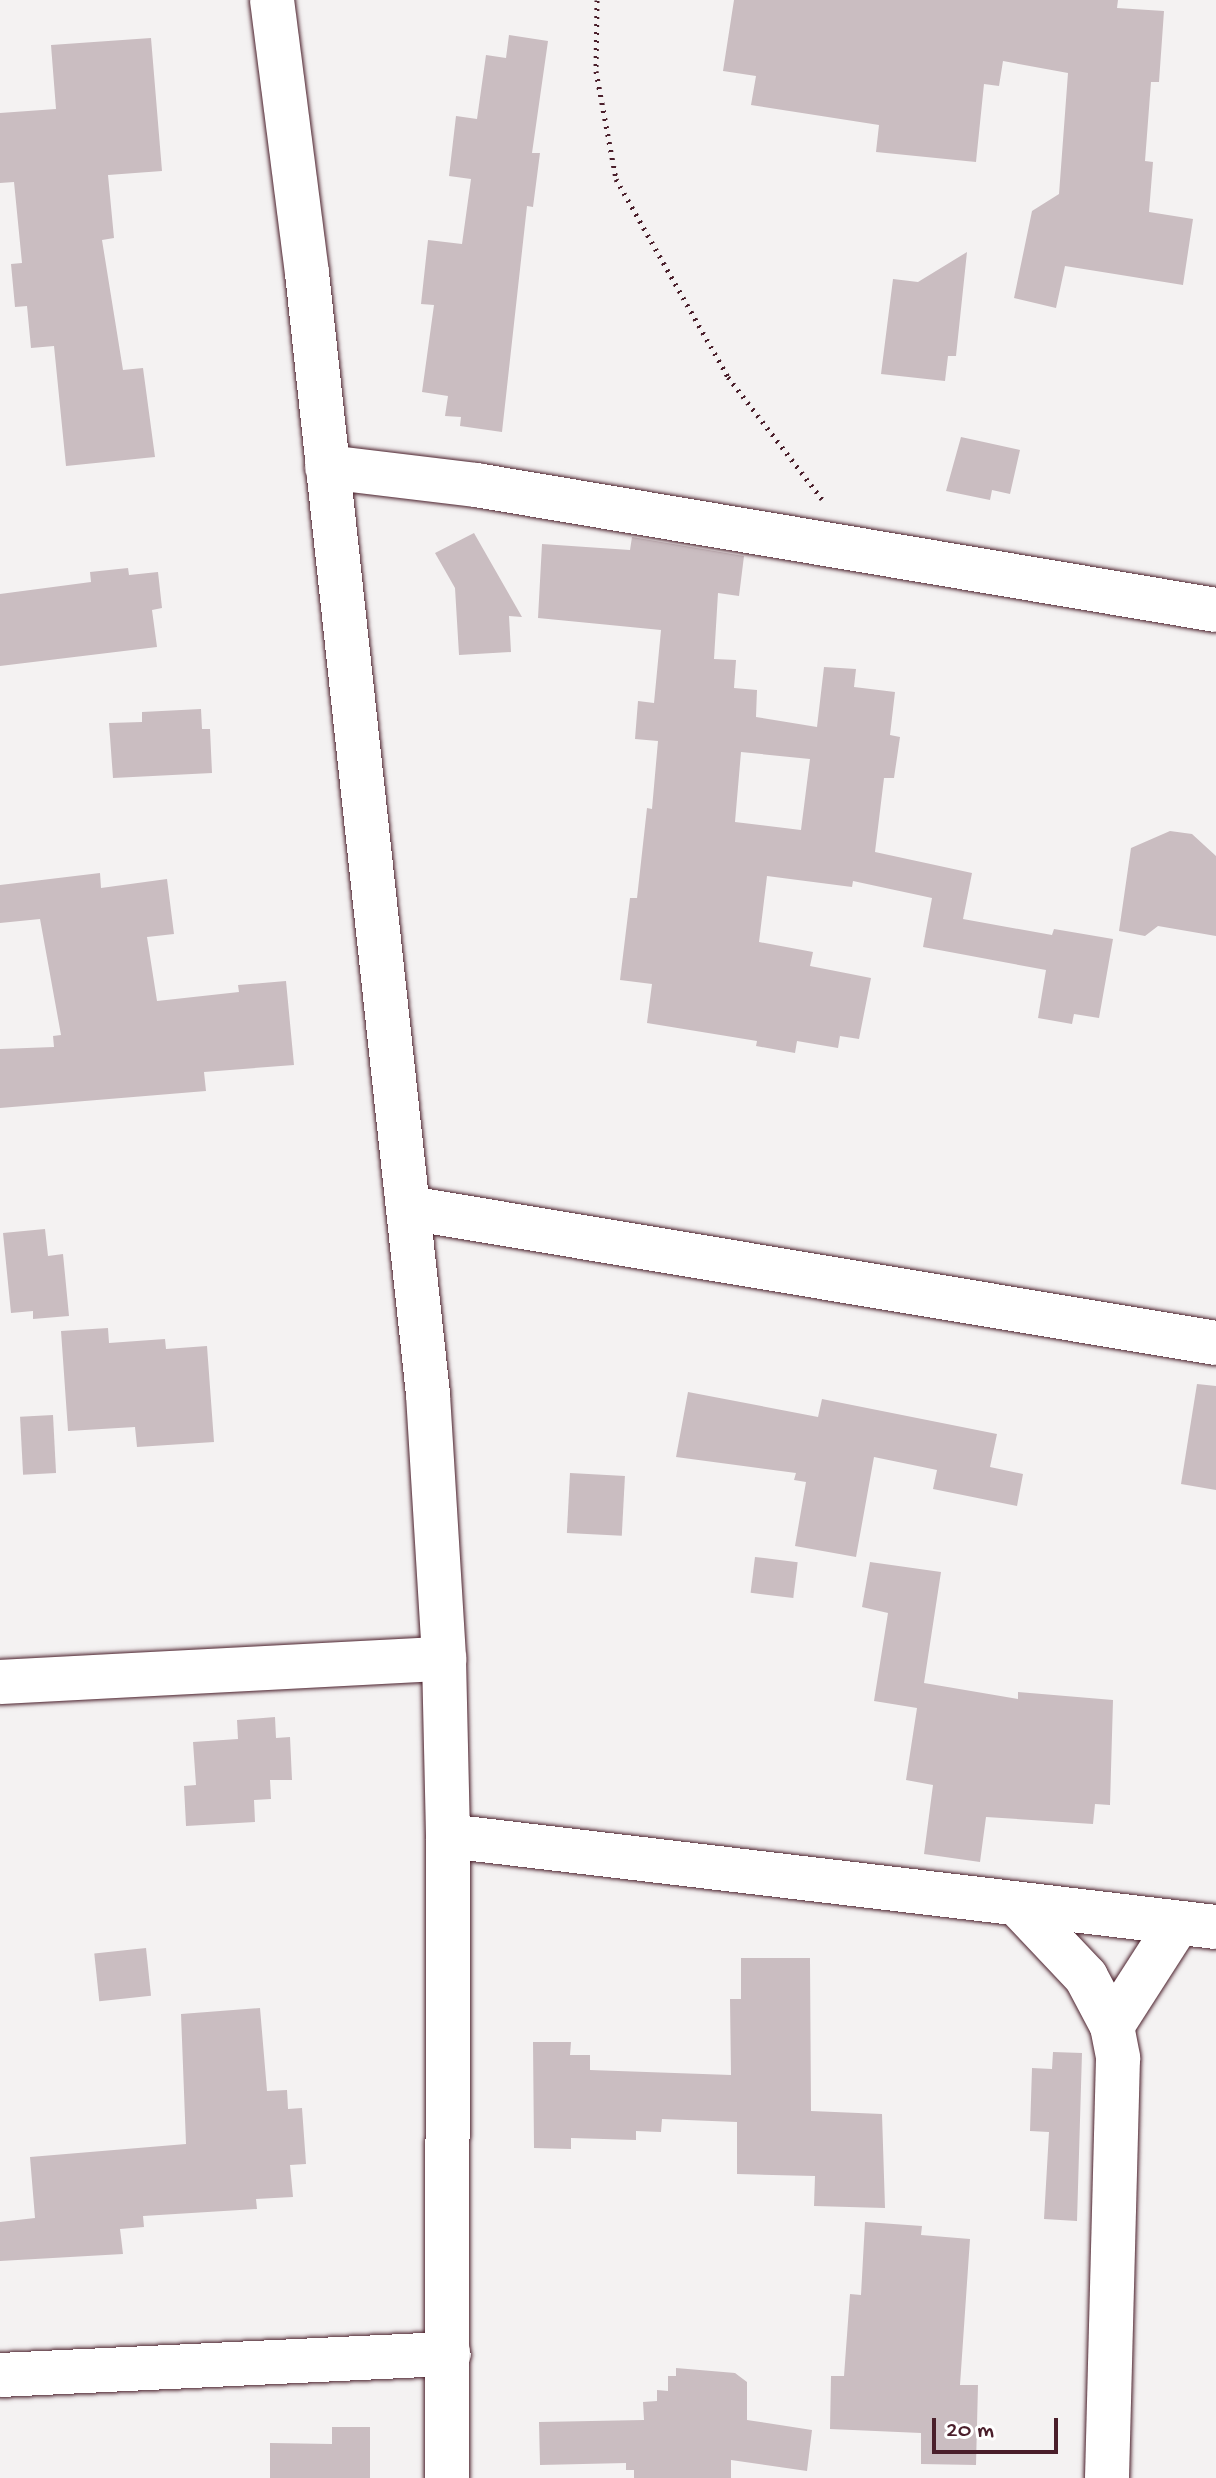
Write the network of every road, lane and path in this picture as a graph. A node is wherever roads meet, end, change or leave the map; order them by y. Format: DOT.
graph roads {
  1 [pos="272,0"];
  2 [pos="597,0"];
  3 [pos="327,467"];
  4 [pos="847,548"];
  5 [pos="1216,610"];
  6 [pos="409,1208"];
  7 [pos="1216,1343"];
  8 [pos="444,1659"];
  9 [pos="0,1682"];
  10 [pos="448,1836"];
  11 [pos="1018,1905"];
  12 [pos="1197,1925"];
  13 [pos="1112,2026"];
  14 [pos="449,2354"];
  15 [pos="0,2375"];
  16 [pos="447,2478"];
  17 [pos="1107,2478"];
  1 -- 3 [label="street"];
  2 -- 4 [label="path"];
  3 -- 4 [label="street"];
  3 -- 6 [label="street"];
  4 -- 5 [label="street"];
  6 -- 7 [label="street"];
  6 -- 8 [label="street"];
  8 -- 9 [label="street"];
  8 -- 10 [label="street"];
  10 -- 11 [label="street"];
  10 -- 14 [label="street"];
  11 -- 12 [label="street"];
  11 -- 13 [label="street"];
  12 -- 13 [label="street"];
  13 -- 17 [label="street"];
  14 -- 15 [label="street"];
  14 -- 16 [label="street"];
}
